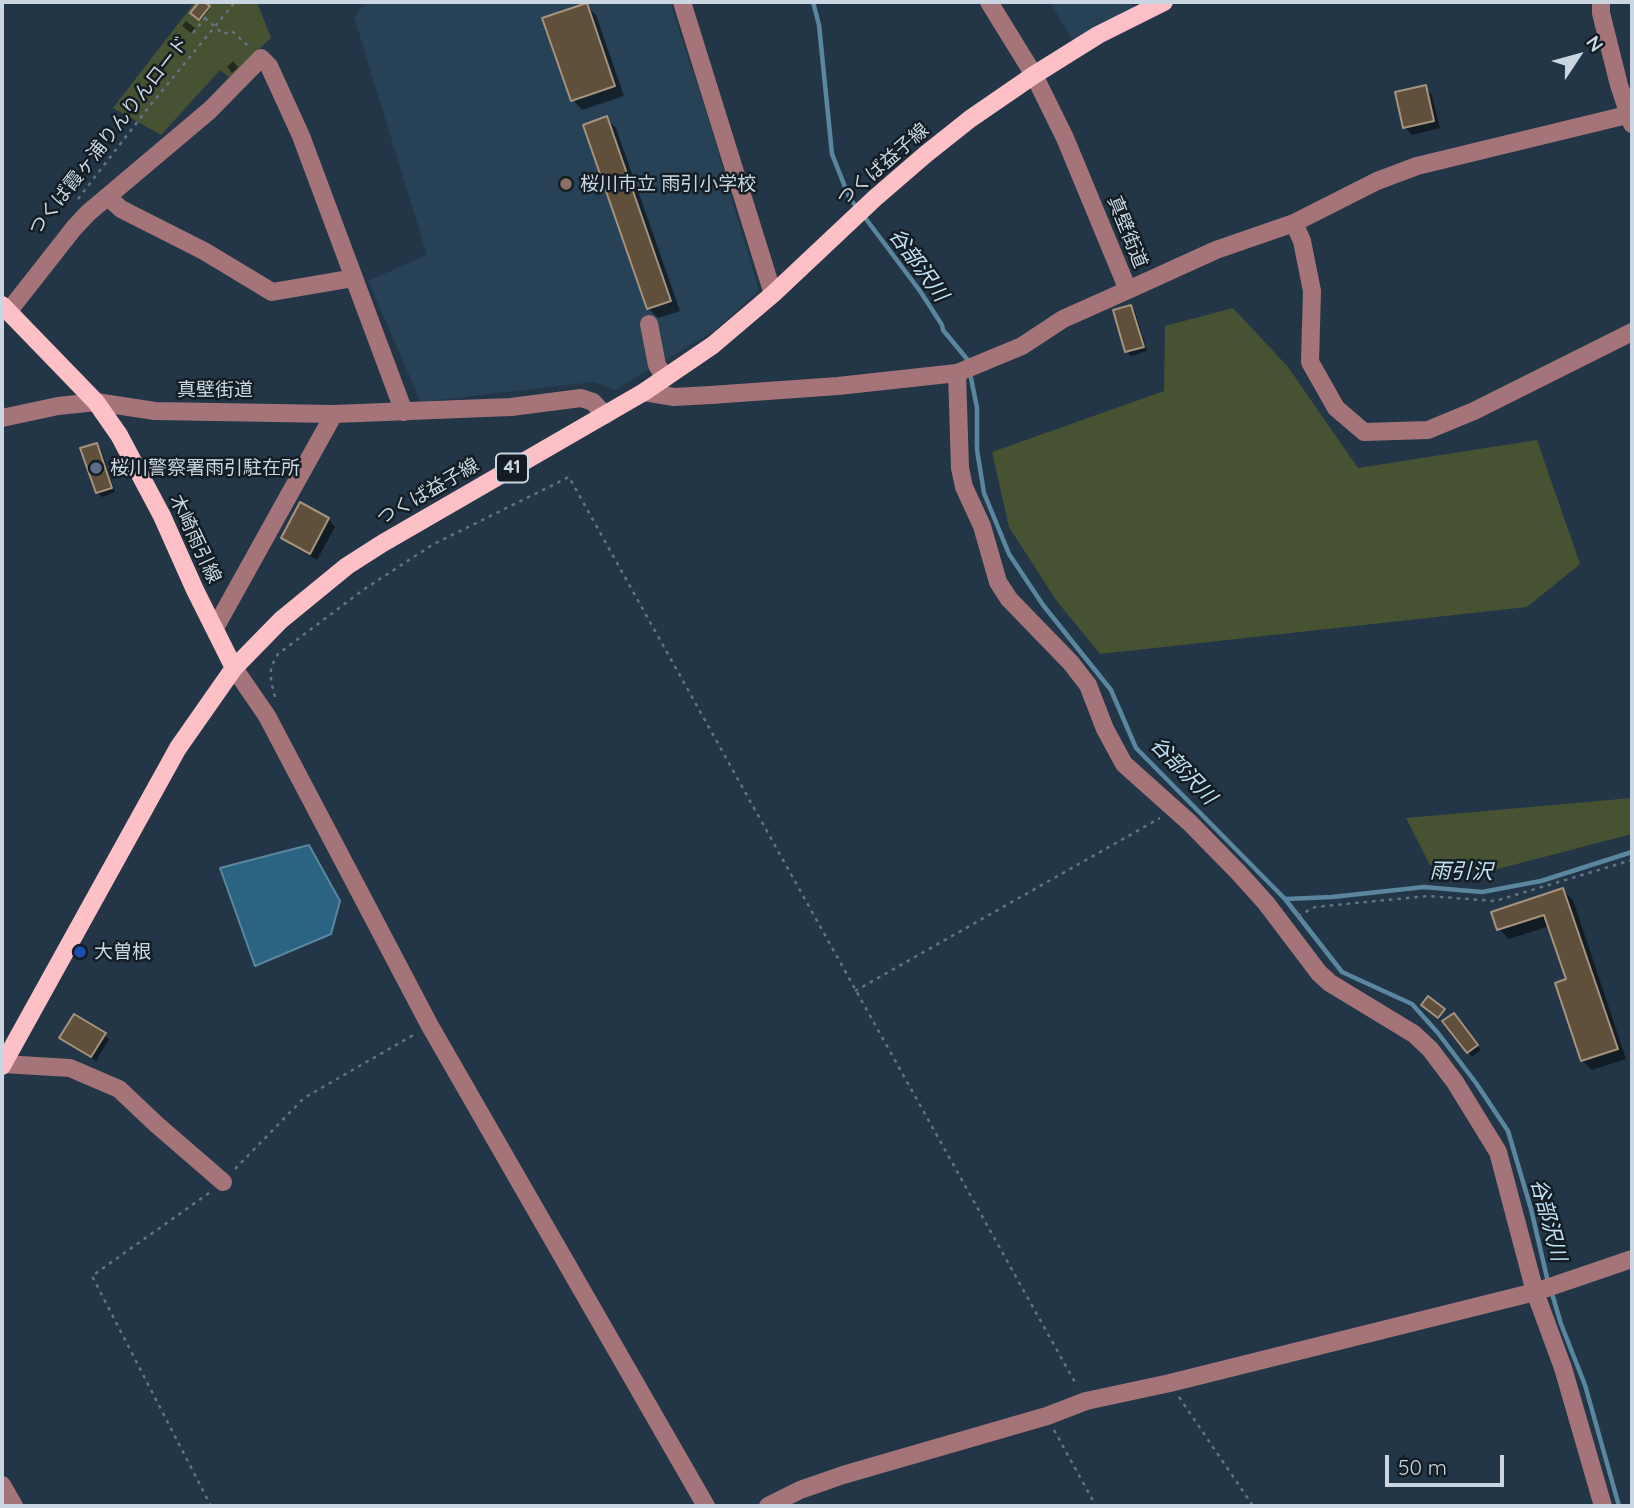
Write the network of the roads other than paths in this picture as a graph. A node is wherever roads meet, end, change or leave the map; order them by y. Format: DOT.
graph roads {
  1 [pos="682,2"];
  2 [pos="989,2"];
  3 [pos="1164,2"];
  4 [pos="1601,2"];
  5 [pos="1034,75"];
  6 [pos="1630,120"];
  7 [pos="107,197"];
  8 [pos="1294,223"];
  9 [pos="354,278"];
  10 [pos="1128,290"];
  11 [pos="773,294"];
  12 [pos="5,309"];
  13 [pos="649,324"];
  14 [pos="1632,332"];
  15 [pos="965,370"];
  16 [pos="665,378"];
  17 [pos="644,392"];
  18 [pos="96,402"];
  19 [pos="404,412"];
  20 [pos="334,414"];
  21 [pos="605,415"];
  22 [pos="2,418"];
  23 [pos="215,628"];
  24 [pos="234,667"];
  25 [pos="2,1065"];
  26 [pos="223,1181"];
  27 [pos="1632,1259"];
  28 [pos="1535,1293"];
  29 [pos="2,1485"];
  30 [pos="14,1506"];
  31 [pos="706,1506"];
  32 [pos="768,1506"];
  33 [pos="1603,1506"];
  1 -- 11 [label="street"];
  2 -- 5 [label="street, 真壁街道"];
  3 -- 5 [label="main road, つくば益子線 / 41"];
  4 -- 6 [label="street"];
  5 -- 10 [label="street, 真壁街道"];
  5 -- 11 [label="main road, つくば益子線 / 41"];
  6 -- 8 [label="street"];
  7 -- 9 [label="street"];
  7 -- 9 [label="street"];
  7 -- 12 [label="street"];
  8 -- 10 [label="street"];
  8 -- 14 [label="street"];
  9 -- 19 [label="street"];
  10 -- 15 [label="street, 真壁街道"];
  11 -- 16 [label="main road, つくば益子線 / 41"];
  12 -- 18 [label="main road, 木崎雨引線"];
  13 -- 16 [label="street"];
  15 -- 17 [label="street, 真壁街道"];
  15 -- 28 [label="street"];
  16 -- 17 [label="main road, つくば益子線 / 41"];
  17 -- 21 [label="main road, つくば益子線 / 41"];
  18 -- 20 [label="street, 真壁街道"];
  18 -- 22 [label="street, 真壁街道"];
  18 -- 23 [label="main road, 木崎雨引線"];
  19 -- 20 [label="street, 真壁街道"];
  19 -- 21 [label="street"];
  20 -- 23 [label="street"];
  21 -- 24 [label="main road, つくば益子線 / 41"];
  23 -- 24 [label="main road, 木崎雨引線"];
  24 -- 25 [label="main road, つくば益子線 / 41"];
  24 -- 31 [label="street"];
  25 -- 26 [label="street"];
  27 -- 28 [label="street"];
  28 -- 32 [label="street"];
  28 -- 33 [label="street"];
  29 -- 30 [label="street"];
}
